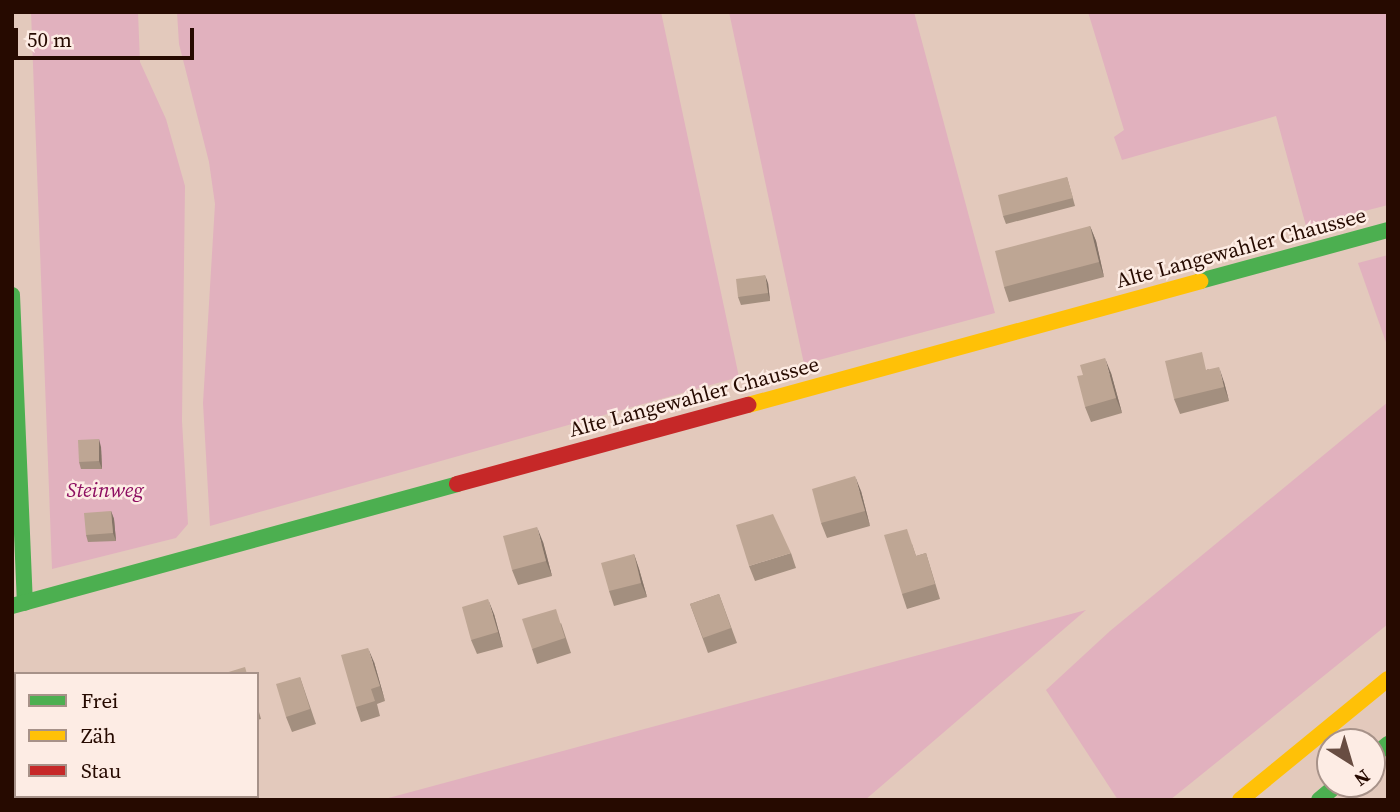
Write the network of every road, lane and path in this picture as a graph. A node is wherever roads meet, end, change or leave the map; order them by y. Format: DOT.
graph roads {
  1 [pos="1388,230"];
  2 [pos="12,295"];
  3 [pos="19,604"];
  4 [pos="1388,679"];
  5 [pos="1240,800"];
  1 -- 3 [label="main road, Alte Langewahler Chaussee"];
  2 -- 3 [label="main road"];
  4 -- 5 [label="main road"];
}
